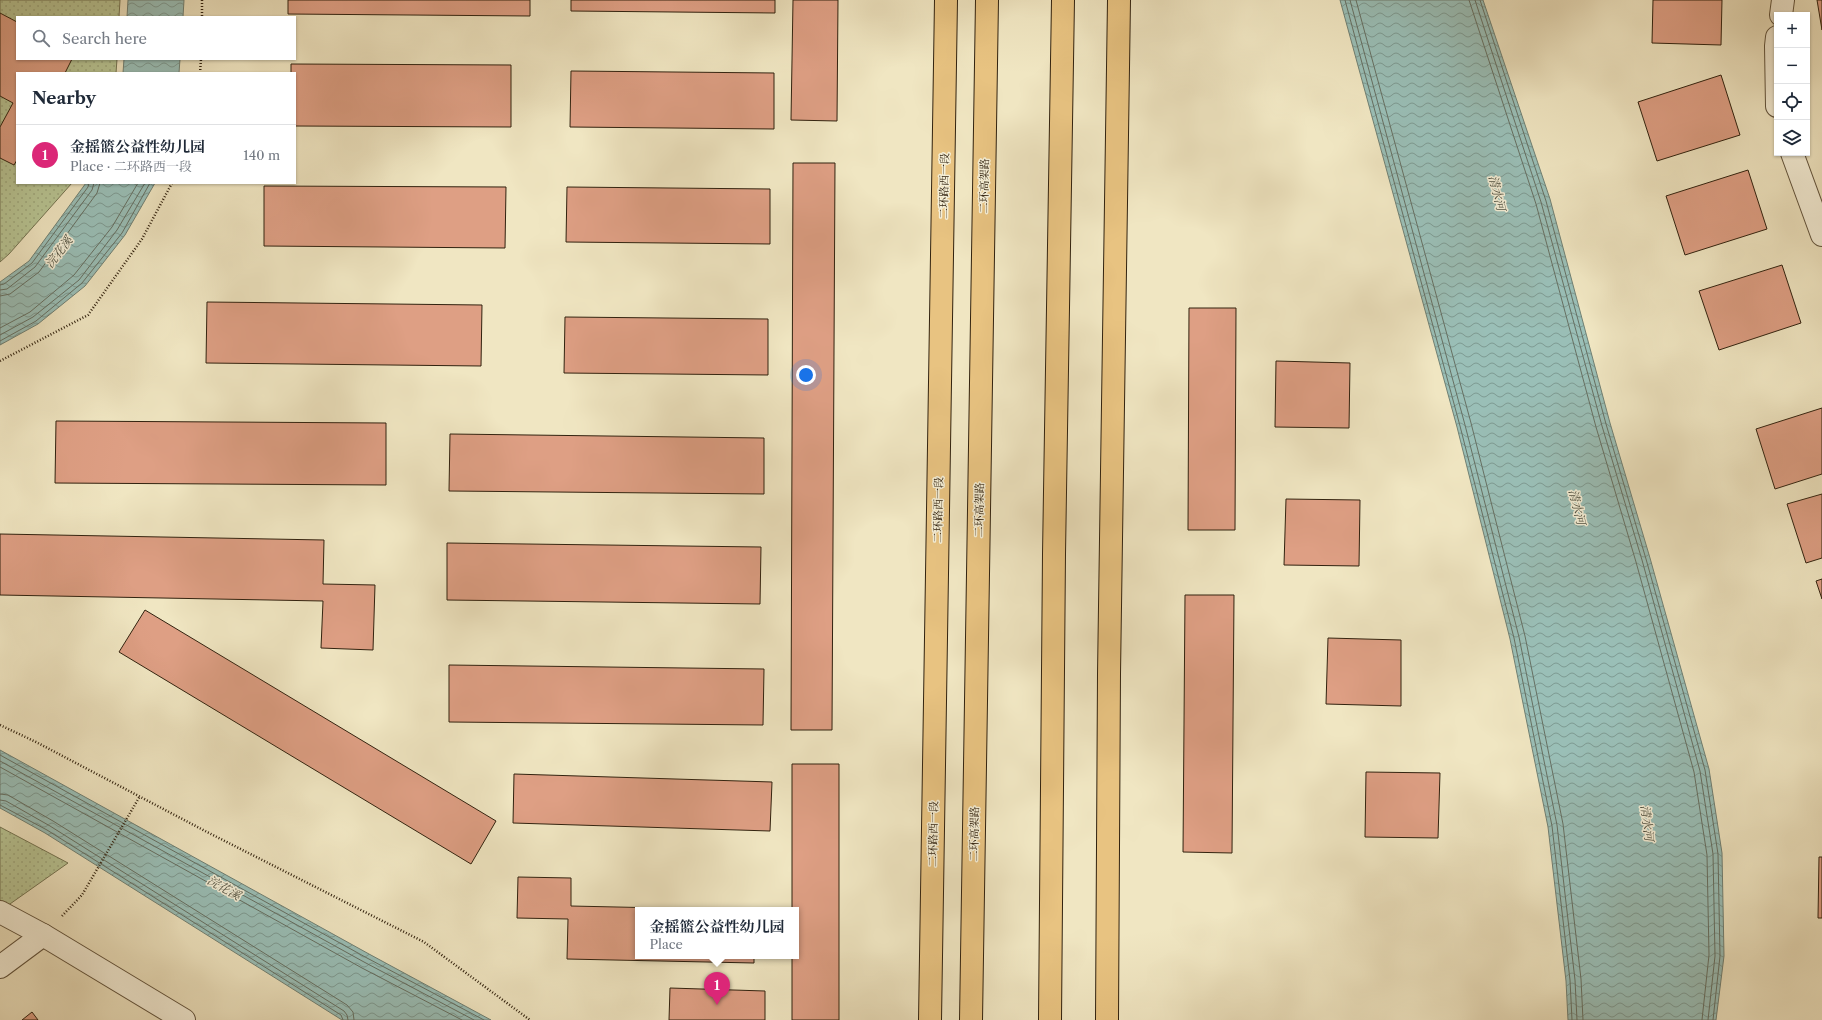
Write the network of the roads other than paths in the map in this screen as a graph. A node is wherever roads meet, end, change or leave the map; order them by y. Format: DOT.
graph roads {
  1 [pos="946,0"];
  2 [pos="987,0"];
  3 [pos="1063,0"];
  4 [pos="1119,0"];
  5 [pos="1783,0"];
  6 [pos="1781,12"];
  7 [pos="1776,48"];
  8 [pos="1777,84"];
  9 [pos="1793,156"];
  10 [pos="1822,235"];
  11 [pos="0,912"];
  12 [pos="43,935"];
  13 [pos="0,967"];
  14 [pos="184,1020"];
  15 [pos="930,1020"];
  16 [pos="971,1020"];
  17 [pos="1050,1020"];
  18 [pos="1107,1020"];
  1 -- 15 [label="main road, 二环路西一段"];
  2 -- 16 [label="main road, 二环高架路"];
  3 -- 17 [label="main road"];
  4 -- 18 [label="main road"];
  5 -- 6 [label="street"];
  7 -- 8 [label="street"];
  9 -- 10 [label="street"];
  11 -- 12 [label="street"];
  12 -- 13 [label="street"];
  12 -- 14 [label="street"];
}
